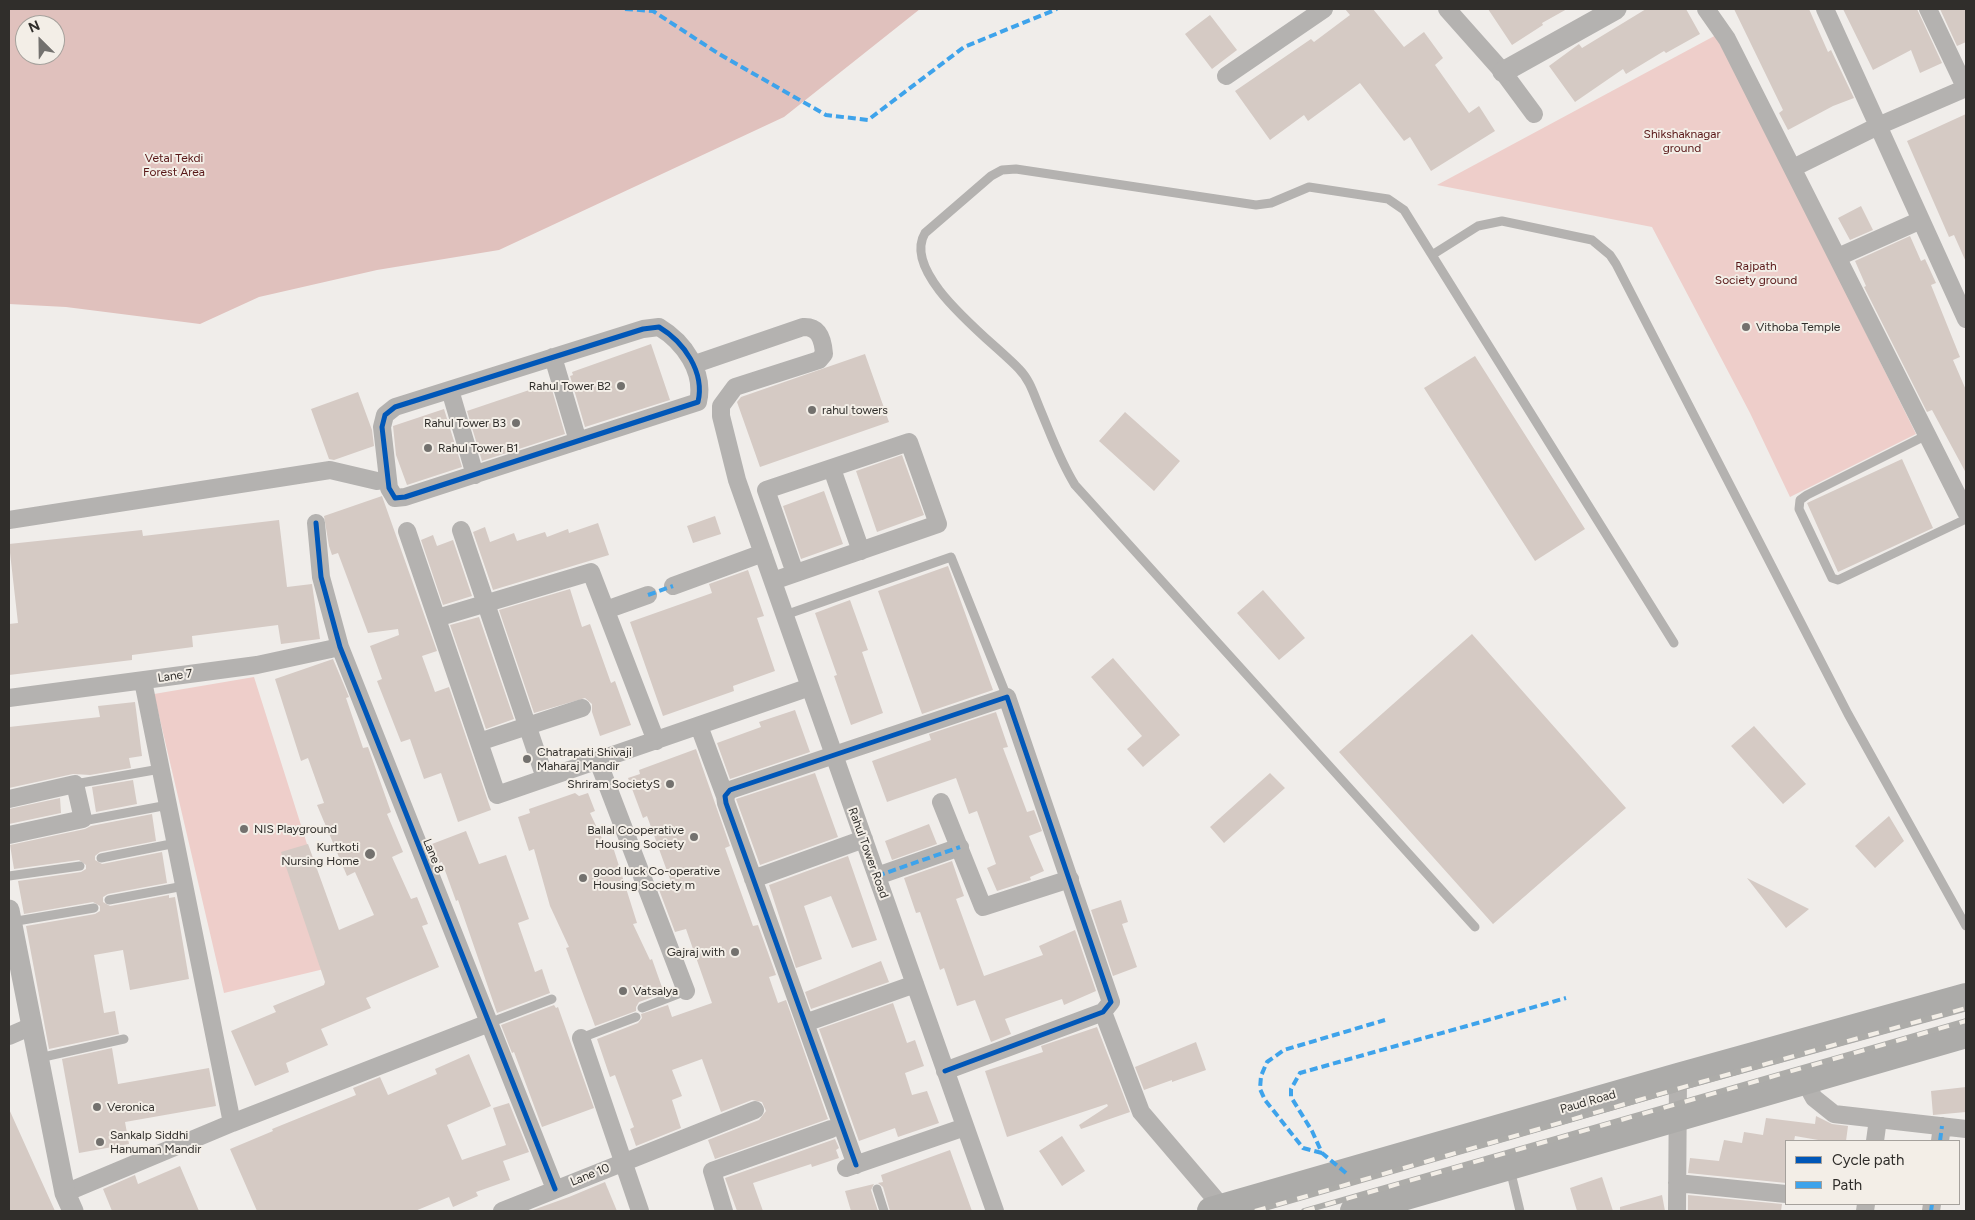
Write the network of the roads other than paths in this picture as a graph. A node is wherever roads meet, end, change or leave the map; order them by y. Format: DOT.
graph roads {
  1 [pos="1324,9"];
  2 [pos="1447,9"];
  3 [pos="1616,9"];
  4 [pos="1706,9"];
  5 [pos="1825,9"];
  6 [pos="1928,9"];
  7 [pos="1503,72"];
  8 [pos="1226,76"];
  9 [pos="1966,89"];
  10 [pos="1534,114"];
  11 [pos="1878,126"];
  12 [pos="1793,168"];
  13 [pos="1921,220"];
  14 [pos="1432,255"];
  15 [pos="1838,257"];
  16 [pos="1966,318"];
  17 [pos="553,357"];
  18 [pos="695,364"];
  19 [pos="450,390"];
  20 [pos="1928,435"];
  21 [pos="578,442"];
  22 [pos="832,469"];
  23 [pos="475,475"];
  24 [pos="377,481"];
  25 [pos="1966,512"];
  26 [pos="1966,519"];
  27 [pos="9,520"];
  28 [pos="316,523"];
  29 [pos="461,530"];
  30 [pos="407,531"];
  31 [pos="861,551"];
  32 [pos="763,553"];
  33 [pos="795,573"];
  34 [pos="773,581"];
  35 [pos="673,586"];
  36 [pos="648,595"];
  37 [pos="487,603"];
  38 [pos="606,610"];
  39 [pos="785,615"];
  40 [pos="437,618"];
  41 [pos="1674,643"];
  42 [pos="340,647"];
  43 [pos="143,681"];
  44 [pos="810,687"];
  45 [pos="1007,697"];
  46 [pos="9,698"];
  47 [pos="582,708"];
  48 [pos="699,726"];
  49 [pos="528,727"];
  50 [pos="656,741"];
  51 [pos="479,742"];
  52 [pos="834,757"];
  53 [pos="598,761"];
  54 [pos="160,769"];
  55 [pos="545,778"];
  56 [pos="75,784"];
  57 [pos="725,796"];
  58 [pos="9,799"];
  59 [pos="941,802"];
  60 [pos="168,805"];
  61 [pos="88,820"];
  62 [pos="9,835"];
  63 [pos="864,839"];
  64 [pos="176,843"];
  65 [pos="960,847"];
  66 [pos="101,858"];
  67 [pos="80,866"];
  68 [pos="9,876"];
  69 [pos="877,876"];
  70 [pos="753,879"];
  71 [pos="1070,879"];
  72 [pos="184,886"];
  73 [pos="109,900"];
  74 [pos="94,908"];
  75 [pos="10,916"];
  76 [pos="1966,926"];
  77 [pos="1475,927"];
  78 [pos="915,984"];
  79 [pos="686,992"];
  80 [pos="1966,997"];
  81 [pos="552,999"];
  82 [pos="642,1008"];
  83 [pos="1103,1012"];
  84 [pos="636,1017"];
  85 [pos="489,1023"];
  86 [pos="805,1023"];
  87 [pos="32,1026"];
  88 [pos="1966,1034"];
  89 [pos="9,1036"];
  90 [pos="580,1038"];
  91 [pos="124,1039"];
  92 [pos="39,1058"];
  93 [pos="945,1071"];
  94 [pos="1678,1077"];
  95 [pos="1804,1080"];
  96 [pos="755,1110"];
  97 [pos="1678,1116"];
  98 [pos="1878,1119"];
  99 [pos="232,1123"];
  100 [pos="964,1127"];
  101 [pos="831,1129"];
  102 [pos="1966,1129"];
  103 [pos="1941,1134"];
  104 [pos="1875,1140"];
  105 [pos="623,1162"];
  106 [pos="1509,1166"];
  107 [pos="1677,1184"];
  108 [pos="556,1189"];
  109 [pos="877,1189"];
  110 [pos="1785,1194"];
  111 [pos="69,1202"];
  112 [pos="1383,1207"];
  113 [pos="1217,1210"];
  114 [pos="502,1211"];
  115 [pos="640,1211"];
  116 [pos="724,1211"];
  117 [pos="884,1211"];
  118 [pos="995,1211"];
  119 [pos="1354,1211"];
  120 [pos="1520,1211"];
  121 [pos="1677,1211"];
  1 -- 8 [label="street"];
  2 -- 7 [label="street"];
  3 -- 7 [label="street"];
  4 -- 12 [label="street"];
  5 -- 11 [label="street"];
  6 -- 9 [label="street"];
  7 -- 10 [label="street"];
  9 -- 11 [label="street"];
  11 -- 12 [label="street"];
  11 -- 13 [label="street"];
  12 -- 15 [label="street"];
  13 -- 15 [label="street"];
  13 -- 16 [label="street"];
  14 -- 41 [label="lane"];
  14 -- 76 [label="lane"];
  14 -- 77 [label="lane"];
  15 -- 20 [label="street"];
  17 -- 18 [label="street"];
  17 -- 19 [label="street"];
  17 -- 21 [label="street"];
  18 -- 21 [label="street"];
  18 -- 32 [label="street, Rahul Tower Road"];
  19 -- 23 [label="street"];
  19 -- 23 [label="street"];
  20 -- 25 [label="street"];
  20 -- 26 [label="lane"];
  21 -- 23 [label="street"];
  22 -- 31 [label="street"];
  22 -- 31 [label="street"];
  22 -- 33 [label="street"];
  24 -- 27 [label="street"];
  28 -- 42 [label="street, Lane 8"];
  29 -- 37 [label="street"];
  30 -- 40 [label="street"];
  31 -- 33 [label="street"];
  32 -- 34 [label="street, Rahul Tower Road"];
  32 -- 35 [label="street"];
  33 -- 34 [label="street"];
  34 -- 39 [label="street, Rahul Tower Road"];
  36 -- 38 [label="street"];
  37 -- 38 [label="street"];
  37 -- 40 [label="street"];
  37 -- 49 [label="street"];
  38 -- 50 [label="street"];
  39 -- 44 [label="street, Rahul Tower Road"];
  39 -- 45 [label="lane"];
  40 -- 51 [label="street"];
  42 -- 43 [label="street, Lane 7"];
  42 -- 85 [label="street, Lane 8"];
  43 -- 46 [label="street, Lane 7"];
  43 -- 54 [label="street"];
  44 -- 48 [label="street"];
  44 -- 52 [label="street, Rahul Tower Road"];
  45 -- 52 [label="street"];
  45 -- 71 [label="street"];
  47 -- 49 [label="street"];
  48 -- 50 [label="street"];
  48 -- 57 [label="street"];
  49 -- 51 [label="street"];
  49 -- 55 [label="street"];
  50 -- 53 [label="street"];
  51 -- 55 [label="street"];
  52 -- 57 [label="street"];
  52 -- 63 [label="street, Rahul Tower Road"];
  53 -- 55 [label="street"];
  53 -- 79 [label="street"];
  54 -- 56 [label="lane"];
  54 -- 60 [label="street"];
  56 -- 58 [label="street"];
  56 -- 62 [label="street"];
  57 -- 70 [label="street"];
  59 -- 65 [label="street"];
  60 -- 61 [label="lane"];
  60 -- 64 [label="street"];
  63 -- 69 [label="street, Rahul Tower Road"];
  63 -- 70 [label="street"];
  64 -- 66 [label="lane"];
  64 -- 72 [label="street"];
  65 -- 69 [label="street"];
  65 -- 71 [label="street"];
  67 -- 68 [label="lane"];
  69 -- 78 [label="street, Rahul Tower Road"];
  70 -- 86 [label="street"];
  71 -- 83 [label="street"];
  72 -- 73 [label="lane"];
  72 -- 99 [label="street"];
  74 -- 75 [label="lane"];
  75 -- 87 [label="street"];
  78 -- 86 [label="street"];
  78 -- 93 [label="street, Rahul Tower Road"];
  79 -- 82 [label="lane"];
  80 -- 94 [label="main road, Paud Road"];
  81 -- 85 [label="lane"];
  83 -- 93 [label="street"];
  83 -- 113 [label="street"];
  84 -- 90 [label="lane"];
  85 -- 99 [label="street"];
  85 -- 108 [label="street, Lane 8"];
  86 -- 100 [label="street"];
  87 -- 89 [label="street"];
  87 -- 92 [label="street"];
  88 -- 95 [label="main road"];
  90 -- 105 [label="street"];
  91 -- 92 [label="lane"];
  92 -- 111 [label="street"];
  93 -- 100 [label="street, Rahul Tower Road"];
  94 -- 97 [label="street"];
  94 -- 113 [label="main road, Paud Road"];
  95 -- 97 [label="main road"];
  95 -- 98 [label="street"];
  96 -- 105 [label="street, Lane 10"];
  97 -- 106 [label="main road"];
  97 -- 107 [label="street"];
  98 -- 103 [label="street"];
  98 -- 104 [label="street"];
  99 -- 111 [label="street"];
  100 -- 118 [label="street, Rahul Tower Road"];
  101 -- 116 [label="street"];
  102 -- 103 [label="street"];
  105 -- 108 [label="street, Lane 10"];
  105 -- 115 [label="street"];
  106 -- 112 [label="main road"];
  106 -- 120 [label="lane"];
  107 -- 110 [label="street"];
  107 -- 121 [label="street"];
  108 -- 114 [label="street, Lane 10"];
  109 -- 117 [label="lane"];
  112 -- 119 [label="main road"];
}
